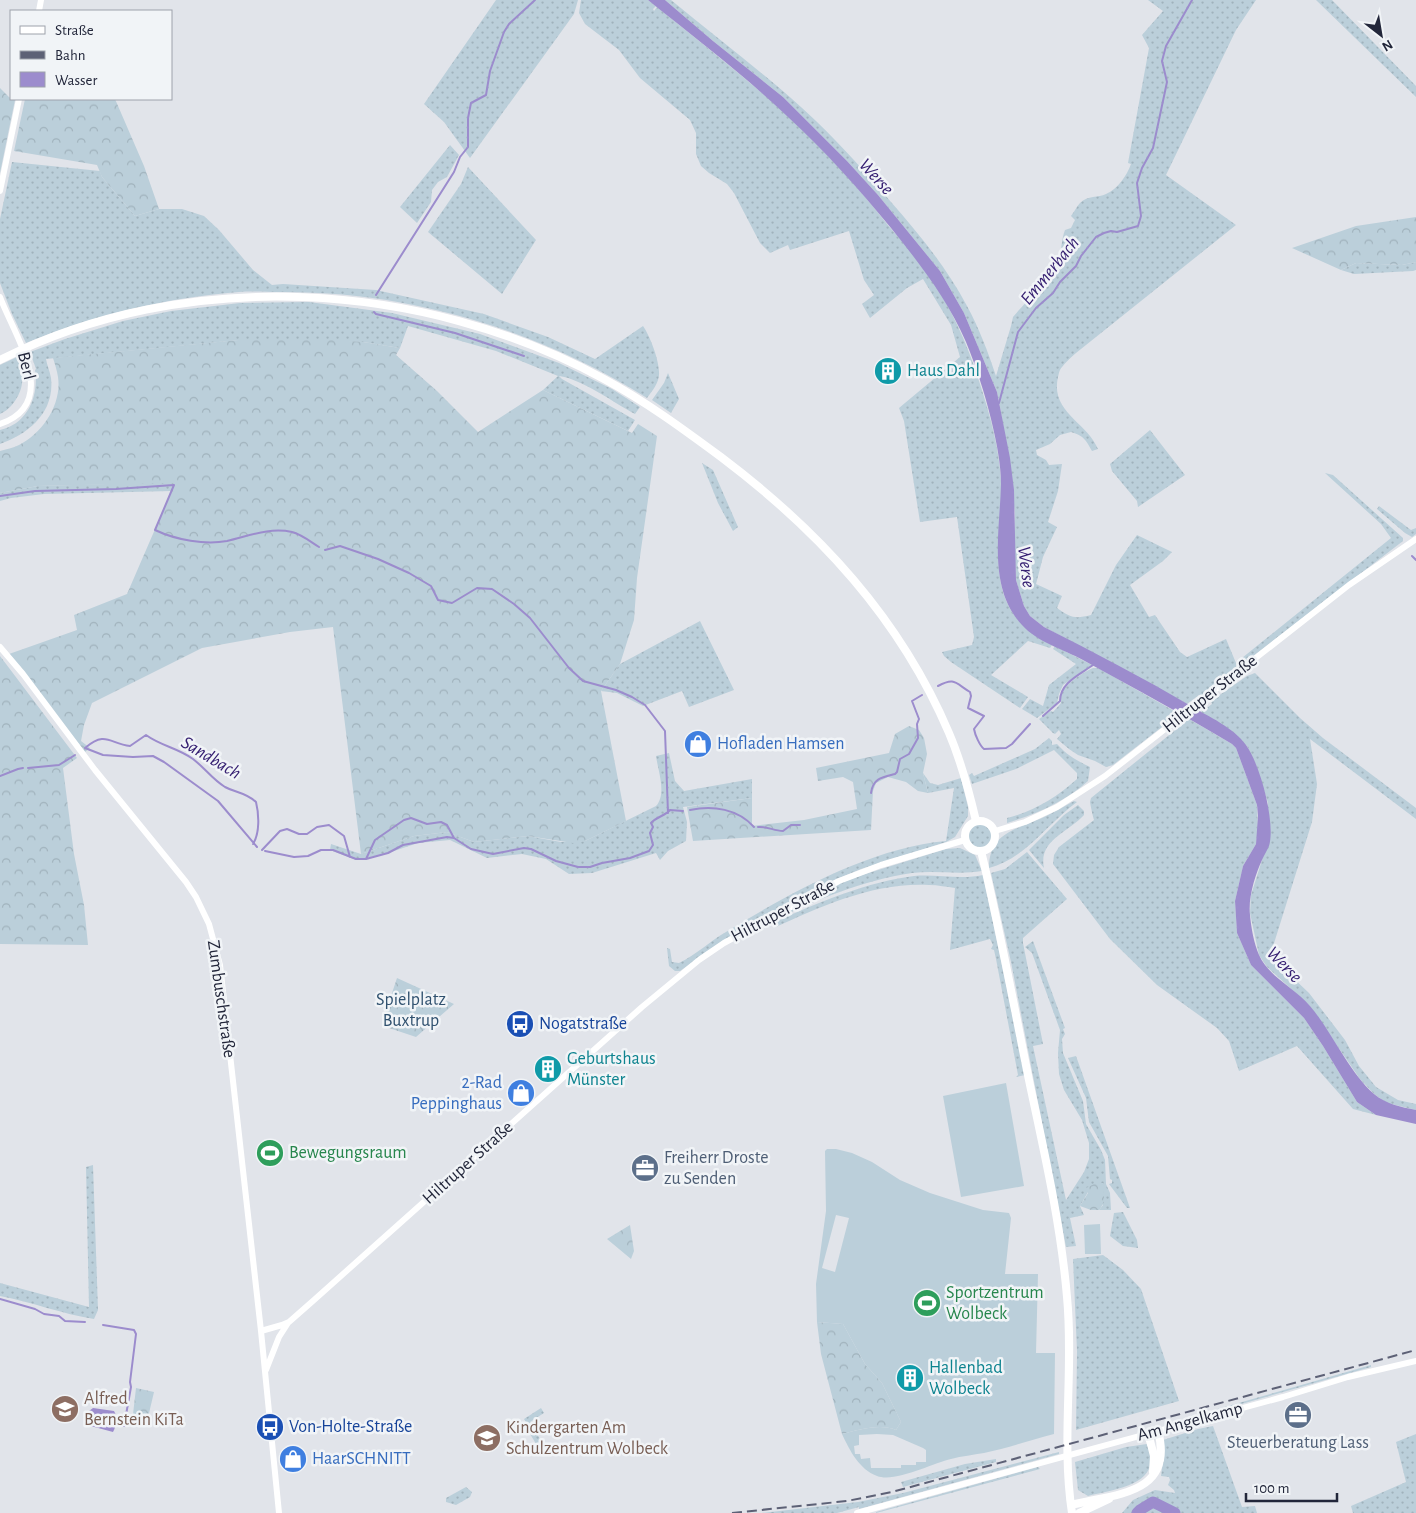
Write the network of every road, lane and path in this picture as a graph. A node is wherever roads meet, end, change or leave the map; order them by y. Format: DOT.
graph roads {
  1 [pos="19,100"];
  2 [pos="0,191"];
  3 [pos="0,297"];
  4 [pos="0,360"];
  5 [pos="0,424"];
  6 [pos="1416,538"];
  7 [pos="0,648"];
  8 [pos="976,820"];
  9 [pos="994,831"];
  10 [pos="965,840"];
  11 [pos="981,851"];
  12 [pos="289,1322"];
  13 [pos="261,1331"];
  14 [pos="1416,1361"];
  15 [pos="265,1372"];
  16 [pos="1158,1431"];
  17 [pos="1148,1434"];
  18 [pos="1154,1474"];
  19 [pos="1113,1497"];
  20 [pos="1072,1509"];
  21 [pos="279,1513"];
  22 [pos="857,1513"];
  23 [pos="1079,1513"];
  1 -- 2 [label="street"];
  3 -- 5 [label="street, Berl"];
  4 -- 8 [label="main road"];
  6 -- 9 [label="street, Hiltruper Straße"];
  7 -- 13 [label="street, Zumbuschstraße"];
  8 -- 9 [label="main road"];
  8 -- 10 [label="main road"];
  9 -- 11 [label="main road"];
  10 -- 11 [label="main road"];
  10 -- 12 [label="street, Hiltruper Straße"];
  11 -- 20 [label="main road"];
  12 -- 13 [label="street, Hiltruper Straße"];
  12 -- 15 [label="street"];
  13 -- 15 [label="street"];
  14 -- 16 [label="street, Am Angelkamp"];
  15 -- 21 [label="street"];
  16 -- 17 [label="street, Am Angelkamp"];
  16 -- 18 [label="main road"];
  17 -- 18 [label="main road"];
  17 -- 22 [label="street, Am Angelkamp"];
  18 -- 19 [label="main road"];
  19 -- 20 [label="main road"];
  19 -- 23 [label="main road"];
}
